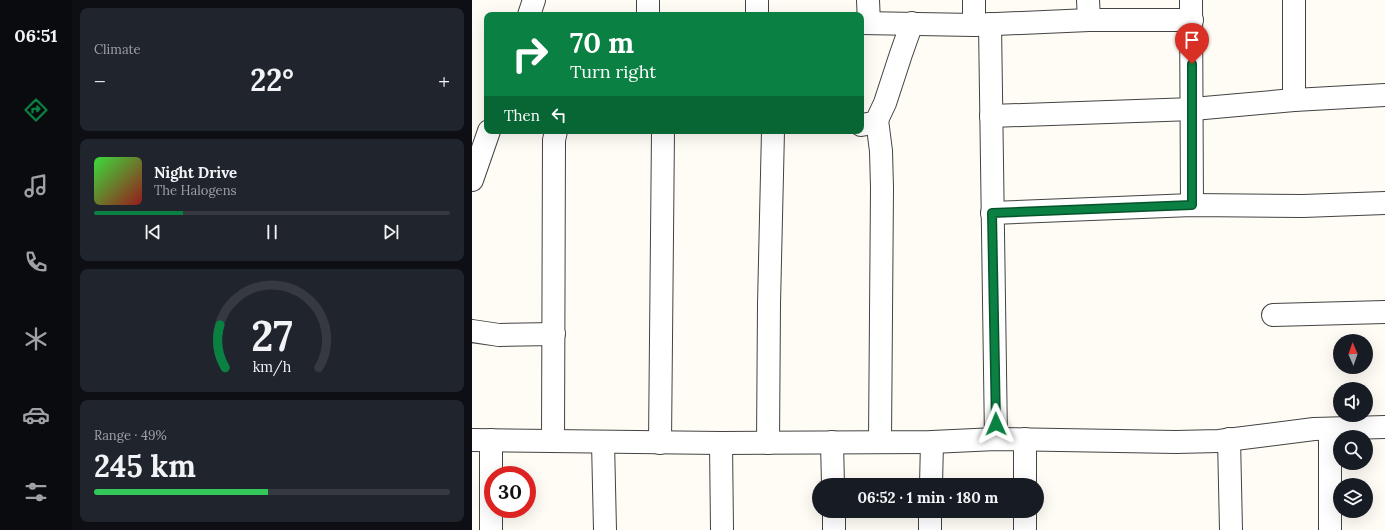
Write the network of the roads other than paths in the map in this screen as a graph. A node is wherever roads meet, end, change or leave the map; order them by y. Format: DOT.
graph roads {
  1 [pos="534,0"];
  2 [pos="648,0"];
  3 [pos="757,0"];
  4 [pos="868,0"];
  5 [pos="974,0"];
  6 [pos="1294,0"];
  7 [pos="1088,10"];
  8 [pos="1191,10"];
  9 [pos="530,12"];
  10 [pos="648,12"];
  11 [pos="757,12"];
  12 [pos="865,23"];
  13 [pos="912,23"];
  14 [pos="982,24"];
  15 [pos="1385,95"];
  16 [pos="1294,100"];
  17 [pos="1193,108"];
  18 [pos="991,116"];
  19 [pos="869,122"];
  20 [pos="488,134"];
  21 [pos="555,134"];
  22 [pos="663,134"];
  23 [pos="773,134"];
  24 [pos="472,180"];
  25 [pos="1385,203"];
  26 [pos="1192,205"];
  27 [pos="992,213"];
  28 [pos="1385,312"];
  29 [pos="1273,316"];
  30 [pos="472,331"];
  31 [pos="554,334"];
  32 [pos="1385,427"];
  33 [pos="1330,429"];
  34 [pos="996,439"];
  35 [pos="1229,439"];
  36 [pos="482,440"];
  37 [pos="1025,440"];
  38 [pos="880,441"];
  39 [pos="553,442"];
  40 [pos="603,442"];
  41 [pos="832,442"];
  42 [pos="932,442"];
  43 [pos="660,443"];
  44 [pos="720,443"];
  45 [pos="768,443"];
  46 [pos="833,478"];
  47 [pos="931,478"];
  48 [pos="1025,478"];
  49 [pos="834,518"];
  50 [pos="930,518"];
  51 [pos="1025,518"];
  52 [pos="491,530"];
  53 [pos="605,530"];
  54 [pos="722,530"];
  55 [pos="834,530"];
  56 [pos="930,530"];
  57 [pos="1024,530"];
  58 [pos="1231,530"];
  59 [pos="1330,530"];
  1 -- 9 [label="street"];
  2 -- 10 [label="street"];
  3 -- 11 [label="street"];
  4 -- 12 [label="street"];
  5 -- 14 [label="street"];
  6 -- 16 [label="street"];
  7 -- 8 [label="street"];
  7 -- 14 [label="street"];
  8 -- 17 [label="street"];
  12 -- 13 [label="street"];
  13 -- 14 [label="street"];
  13 -- 19 [label="street"];
  14 -- 18 [label="street"];
  15 -- 16 [label="street"];
  16 -- 17 [label="street"];
  17 -- 18 [label="street"];
  17 -- 26 [label="street"];
  18 -- 27 [label="street"];
  19 -- 38 [label="street"];
  20 -- 24 [label="street"];
  21 -- 31 [label="street"];
  22 -- 43 [label="street"];
  23 -- 45 [label="street"];
  25 -- 26 [label="street"];
  26 -- 27 [label="street"];
  27 -- 34 [label="street"];
  28 -- 29 [label="street"];
  30 -- 31 [label="street"];
  31 -- 39 [label="street"];
  32 -- 33 [label="street"];
  33 -- 35 [label="street"];
  33 -- 59 [label="street"];
  34 -- 37 [label="street"];
  34 -- 42 [label="street"];
  35 -- 37 [label="street"];
  35 -- 58 [label="street"];
  36 -- 39 [label="street"];
  36 -- 52 [label="street"];
  37 -- 48 [label="street"];
  38 -- 41 [label="street"];
  38 -- 42 [label="street"];
  39 -- 40 [label="street"];
  40 -- 43 [label="street"];
  40 -- 53 [label="street"];
  41 -- 45 [label="street"];
  41 -- 46 [label="street"];
  42 -- 47 [label="street"];
  43 -- 44 [label="street"];
  44 -- 45 [label="street"];
  44 -- 54 [label="street"];
  49 -- 55 [label="street"];
  50 -- 56 [label="street"];
  51 -- 57 [label="street"];
}
